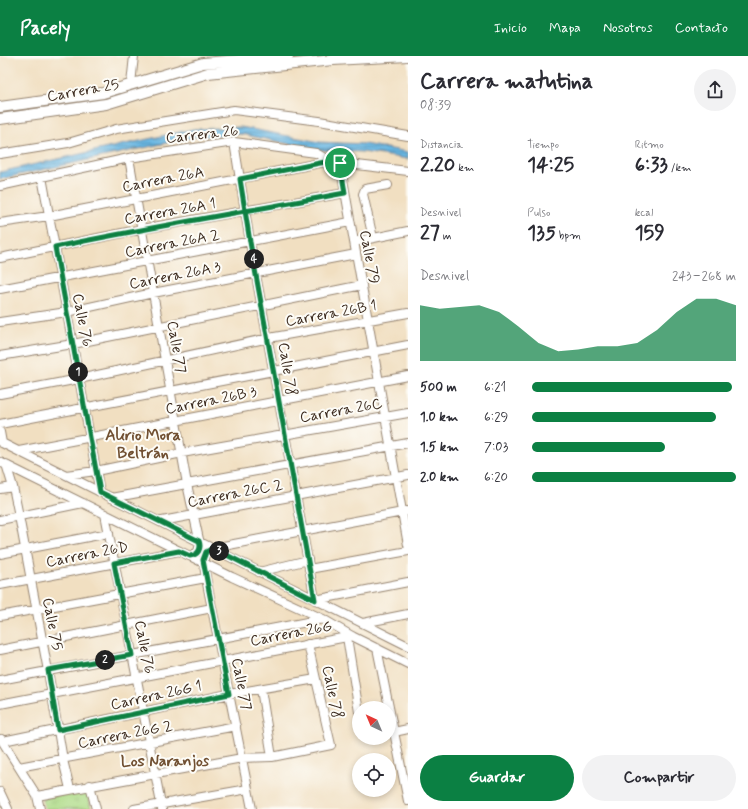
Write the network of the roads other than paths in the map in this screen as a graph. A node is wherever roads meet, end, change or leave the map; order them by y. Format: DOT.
graph roads {
  1 [pos="134,56"];
  2 [pos="288,56"];
  3 [pos="408,56"];
  4 [pos="131,84"];
  5 [pos="0,107"];
  6 [pos="0,119"];
  7 [pos="408,136"];
  8 [pos="234,142"];
  9 [pos="0,154"];
  10 [pos="129,158"];
  11 [pos="330,161"];
  12 [pos="340,163"];
  13 [pos="408,171"];
  14 [pos="42,177"];
  15 [pos="240,179"];
  16 [pos="388,185"];
  17 [pos="0,186"];
  18 [pos="345,193"];
  19 [pos="136,198"];
  20 [pos="245,212"];
  21 [pos="49,216"];
  22 [pos="350,222"];
  23 [pos="0,223"];
  24 [pos="142,229"];
  25 [pos="408,231"];
  26 [pos="373,238"];
  27 [pos="250,242"];
  28 [pos="354,242"];
  29 [pos="55,247"];
  30 [pos="356,254"];
  31 [pos="0,258"];
  32 [pos="148,262"];
  33 [pos="257,274"];
  34 [pos="61,278"];
  35 [pos="362,285"];
  36 [pos="0,289"];
  37 [pos="153,293"];
  38 [pos="262,305"];
  39 [pos="67,312"];
  40 [pos="408,313"];
  41 [pos="368,320"];
  42 [pos="0,322"];
  43 [pos="159,327"];
  44 [pos="269,338"];
  45 [pos="73,344"];
  46 [pos="408,345"];
  47 [pos="374,352"];
  48 [pos="0,356"];
  49 [pos="165,361"];
  50 [pos="274,371"];
  51 [pos="408,376"];
  52 [pos="79,379"];
  53 [pos="379,381"];
  54 [pos="171,391"];
  55 [pos="0,394"];
  56 [pos="279,401"];
  57 [pos="85,407"];
  58 [pos="408,413"];
  59 [pos="384,417"];
  60 [pos="176,421"];
  61 [pos="0,424"];
  62 [pos="0,432"];
  63 [pos="284,435"];
  64 [pos="90,437"];
  65 [pos="1,442"];
  66 [pos="408,443"];
  67 [pos="390,446"];
  68 [pos="19,451"];
  69 [pos="182,453"];
  70 [pos="3,463"];
  71 [pos="290,465"];
  72 [pos="96,471"];
  73 [pos="66,474"];
  74 [pos="408,475"];
  75 [pos="396,478"];
  76 [pos="188,484"];
  77 [pos="13,486"];
  78 [pos="0,489"];
  79 [pos="100,492"];
  80 [pos="296,496"];
  81 [pos="111,498"];
  82 [pos="83,503"];
  83 [pos="405,511"];
  84 [pos="104,514"];
  85 [pos="194,515"];
  86 [pos="19,516"];
  87 [pos="0,520"];
  88 [pos="162,522"];
  89 [pos="302,530"];
  90 [pos="109,533"];
  91 [pos="199,541"];
  92 [pos="408,545"];
  93 [pos="213,548"];
  94 [pos="25,549"];
  95 [pos="179,551"];
  96 [pos="408,551"];
  97 [pos="0,554"];
  98 [pos="190,556"];
  99 [pos="308,560"];
  100 [pos="114,563"];
  101 [pos="204,564"];
  102 [pos="309,570"];
  103 [pos="259,572"];
  104 [pos="206,578"];
  105 [pos="30,579"];
  106 [pos="408,582"];
  107 [pos="0,585"];
  108 [pos="120,595"];
  109 [pos="315,600"];
  110 [pos="212,608"];
  111 [pos="36,609"];
  112 [pos="408,614"];
  113 [pos="0,616"];
  114 [pos="324,619"];
  115 [pos="362,624"];
  116 [pos="126,625"];
  117 [pos="349,636"];
  118 [pos="218,639"];
  119 [pos="41,642"];
  120 [pos="308,644"];
  121 [pos="408,646"];
  122 [pos="377,648"];
  123 [pos="0,650"];
  124 [pos="132,655"];
  125 [pos="223,661"];
  126 [pos="408,664"];
  127 [pos="48,670"];
  128 [pos="137,677"];
  129 [pos="316,678"];
  130 [pos="0,680"];
  131 [pos="261,688"];
  132 [pos="51,694"];
  133 [pos="229,694"];
  134 [pos="358,701"];
  135 [pos="388,701"];
  136 [pos="0,704"];
  137 [pos="143,712"];
  138 [pos="236,726"];
  139 [pos="408,729"];
  140 [pos="58,730"];
  141 [pos="396,732"];
  142 [pos="2,739"];
  143 [pos="396,742"];
  144 [pos="149,743"];
  145 [pos="272,757"];
  146 [pos="242,758"];
  147 [pos="63,760"];
  148 [pos="19,767"];
  149 [pos="155,773"];
  150 [pos="90,785"];
  151 [pos="70,789"];
  152 [pos="248,789"];
  153 [pos="36,796"];
  154 [pos="1,797"];
  155 [pos="408,801"];
  156 [pos="162,807"];
  157 [pos="8,809"];
  158 [pos="40,809"];
  159 [pos="96,809"];
  160 [pos="134,809"];
  161 [pos="252,809"];
  1 -- 4 [label="street"];
  2 -- 4 [label="main road, Carrera 25"];
  3 -- 6 [label="main road, Carrera 25"];
  4 -- 5 [label="main road, Carrera 25"];
  7 -- 9 [label="street"];
  8 -- 10 [label="street, Carrera 26"];
  8 -- 11 [label="street, Carrera 26"];
  8 -- 15 [label="street, Calle 78"];
  10 -- 14 [label="street, Carrera 26"];
  10 -- 19 [label="street, Calle 77"];
  11 -- 12 [label="street, Carrera 26"];
  11 -- 15 [label="street, Carrera 26A"];
  12 -- 13 [label="street, Carrera 26"];
  12 -- 18 [label="street, Calle 79"];
  14 -- 17 [label="street, Carrera 26"];
  14 -- 21 [label="street, Calle 76"];
  15 -- 19 [label="street, Carrera 26A"];
  15 -- 20 [label="street, Calle 78"];
  16 -- 26 [label="street"];
  18 -- 20 [label="street, Carrera 26A 1"];
  18 -- 22 [label="street, Calle 79"];
  19 -- 21 [label="street, Carrera 26A"];
  19 -- 24 [label="street, Calle 77"];
  20 -- 24 [label="street, Carrera 26A 1"];
  20 -- 27 [label="street, Calle 78"];
  21 -- 23 [label="street, Carrera 26A"];
  21 -- 29 [label="street, Calle 76"];
  22 -- 27 [label="street, Carrera 26A 2"];
  22 -- 28 [label="street, Calle 79"];
  24 -- 29 [label="street, Carrera 26A 1"];
  24 -- 32 [label="street, Calle 77"];
  25 -- 26 [label="street"];
  26 -- 28 [label="street"];
  27 -- 32 [label="street, Carrera 26A 2"];
  27 -- 33 [label="street, Calle 78"];
  28 -- 30 [label="street, Calle 79"];
  29 -- 31 [label="street, Carrera 26A 1"];
  29 -- 34 [label="street, Calle 76"];
  30 -- 33 [label="street, Carrera 26A 3"];
  30 -- 35 [label="street, Calle 79"];
  32 -- 34 [label="street, Carrera 26A 2"];
  32 -- 37 [label="street, Calle 77"];
  33 -- 37 [label="street, Carrera 26A 3"];
  33 -- 38 [label="street, Calle 78"];
  34 -- 36 [label="street, Carrera 26A 2"];
  34 -- 39 [label="street, Calle 76"];
  35 -- 38 [label="street"];
  35 -- 41 [label="street, Calle 79"];
  37 -- 39 [label="street, Carrera 26A 3"];
  37 -- 43 [label="street, Calle 77"];
  38 -- 43 [label="street"];
  38 -- 44 [label="street, Calle 78"];
  39 -- 42 [label="street, Carrera 26A 3"];
  39 -- 45 [label="street, Calle 76"];
  40 -- 41 [label="street, Carrera 26B 1"];
  41 -- 44 [label="street, Carrera 26B 1"];
  41 -- 47 [label="street, Calle 79"];
  43 -- 45 [label="street"];
  43 -- 49 [label="street, Calle 77"];
  44 -- 49 [label="street, Carrera 26B 1"];
  44 -- 50 [label="street, Calle 78"];
  45 -- 48 [label="street"];
  45 -- 52 [label="street, Calle 76"];
  46 -- 47 [label="street"];
  47 -- 50 [label="street"];
  47 -- 53 [label="street, Calle 79"];
  49 -- 52 [label="street, Carrera 26B 1"];
  49 -- 54 [label="street, Calle 77"];
  50 -- 54 [label="street"];
  50 -- 56 [label="street, Calle 78"];
  51 -- 53 [label="street, Carrera 26B 3"];
  52 -- 55 [label="street, Carrera 26B 1"];
  52 -- 57 [label="street, Calle 76"];
  53 -- 56 [label="street, Carrera 26B 3"];
  53 -- 59 [label="street, Calle 79"];
  54 -- 57 [label="street"];
  54 -- 60 [label="street, Calle 77"];
  56 -- 60 [label="street, Carrera 26B 3"];
  56 -- 63 [label="street, Calle 78"];
  57 -- 61 [label="street"];
  57 -- 64 [label="street, Calle 76"];
  58 -- 59 [label="street, Carrera 26C"];
  59 -- 63 [label="street, Carrera 26C"];
  59 -- 67 [label="street, Calle 79"];
  60 -- 64 [label="street, Carrera 26B 3"];
  60 -- 69 [label="street, Calle 77"];
  62 -- 65 [label="street"];
  63 -- 69 [label="street, Carrera 26C"];
  63 -- 71 [label="street, Calle 78"];
  64 -- 68 [label="street, Carrera 26B 3"];
  64 -- 72 [label="street, Calle 76"];
  65 -- 68 [label="street"];
  66 -- 67 [label="street"];
  67 -- 71 [label="street"];
  67 -- 75 [label="street, Calle 79"];
  68 -- 73 [label="street"];
  69 -- 72 [label="street, Carrera 26C"];
  69 -- 76 [label="street, Calle 77"];
  70 -- 77 [label="street, Calle 75"];
  70 -- 82 [label="street"];
  71 -- 76 [label="street"];
  71 -- 80 [label="street, Calle 78"];
  72 -- 73 [label="street, Carrera 26C"];
  72 -- 79 [label="street, Calle 76"];
  73 -- 79 [label="street"];
  74 -- 75 [label="street, Carrera 26C 2"];
  75 -- 80 [label="street, Carrera 26C 2"];
  75 -- 83 [label="street, Calle 79"];
  76 -- 81 [label="street"];
  76 -- 85 [label="street, Calle 77"];
  77 -- 78 [label="street"];
  77 -- 86 [label="street, Calle 75"];
  79 -- 81 [label="street"];
  80 -- 85 [label="street, Carrera 26C 2"];
  80 -- 89 [label="street, Calle 78"];
  81 -- 88 [label="street"];
  82 -- 84 [label="street"];
  82 -- 86 [label="street"];
  83 -- 89 [label="street"];
  83 -- 92 [label="street, Calle 79"];
  84 -- 90 [label="street, Calle 76"];
  84 -- 95 [label="street"];
  85 -- 88 [label="street, Carrera 26C 2"];
  85 -- 91 [label="street, Calle 77"];
  86 -- 87 [label="street"];
  86 -- 94 [label="street, Calle 75"];
  88 -- 91 [label="street"];
  89 -- 93 [label="street"];
  89 -- 99 [label="street, Calle 78"];
  90 -- 94 [label="street"];
  90 -- 100 [label="street, Calle 76"];
  91 -- 93 [label="street"];
  91 -- 98 [label="street"];
  93 -- 101 [label="street"];
  93 -- 103 [label="street"];
  94 -- 97 [label="street"];
  94 -- 105 [label="street, Calle 75"];
  95 -- 98 [label="street"];
  95 -- 100 [label="street, Carrera 26D"];
  96 -- 102 [label="street"];
  98 -- 101 [label="street"];
  99 -- 102 [label="street, Calle 78"];
  99 -- 103 [label="street"];
  100 -- 105 [label="street, Carrera 26D"];
  100 -- 108 [label="street, Calle 76"];
  101 -- 104 [label="street, Calle 77"];
  101 -- 114 [label="street"];
  102 -- 109 [label="street, Calle 78"];
  103 -- 109 [label="street"];
  104 -- 108 [label="street"];
  104 -- 110 [label="street, Calle 77"];
  105 -- 107 [label="street, Carrera 26D"];
  105 -- 111 [label="street, Calle 75"];
  106 -- 109 [label="street"];
  108 -- 111 [label="street"];
  108 -- 116 [label="street, Calle 76"];
  109 -- 115 [label="street"];
  110 -- 116 [label="street"];
  110 -- 118 [label="street, Calle 77"];
  111 -- 113 [label="street"];
  111 -- 119 [label="street, Calle 75"];
  112 -- 115 [label="street"];
  114 -- 117 [label="street"];
  114 -- 118 [label="street"];
  115 -- 121 [label="street"];
  116 -- 119 [label="street"];
  116 -- 124 [label="street, Calle 76"];
  117 -- 120 [label="street, Carrera 26G"];
  117 -- 122 [label="street"];
  117 -- 134 [label="street"];
  118 -- 124 [label="street"];
  118 -- 125 [label="street, Calle 77"];
  119 -- 123 [label="street"];
  119 -- 127 [label="street, Calle 75"];
  120 -- 125 [label="street, Carrera 26G"];
  120 -- 129 [label="street, Calle 78"];
  122 -- 126 [label="street"];
  122 -- 135 [label="street"];
  124 -- 127 [label="street"];
  124 -- 128 [label="street, Calle 76"];
  125 -- 128 [label="street, Carrera 26G"];
  125 -- 133 [label="street, Calle 77"];
  127 -- 130 [label="street"];
  127 -- 132 [label="street, Calle 75"];
  128 -- 132 [label="street, Carrera 26G"];
  128 -- 137 [label="street, Calle 76"];
  129 -- 131 [label="street, Carrera 26G 1"];
  129 -- 145 [label="street, Calle 78"];
  131 -- 133 [label="street, Carrera 26G 1"];
  131 -- 145 [label="street"];
  132 -- 136 [label="street, Carrera 26G"];
  132 -- 140 [label="street, Calle 75"];
  133 -- 137 [label="street, Carrera 26G 1"];
  133 -- 138 [label="street, Calle 77"];
  137 -- 140 [label="street, Carrera 26G 1"];
  137 -- 144 [label="street, Calle 76"];
  138 -- 144 [label="street, Carrera 26G 2"];
  138 -- 146 [label="street, Calle 77"];
  139 -- 141 [label="street"];
  140 -- 142 [label="street, Carrera 26G 1"];
  140 -- 147 [label="street, Calle 75"];
  142 -- 148 [label="street"];
  143 -- 155 [label="street"];
  144 -- 147 [label="street, Carrera 26G 2"];
  144 -- 149 [label="street, Calle 76"];
  145 -- 146 [label="street"];
  146 -- 149 [label="street"];
  146 -- 152 [label="street, Calle 77"];
  147 -- 148 [label="street, Carrera 26G 2"];
  147 -- 151 [label="street, Calle 75"];
  148 -- 153 [label="street"];
  149 -- 150 [label="street"];
  149 -- 156 [label="street, Calle 76"];
  150 -- 151 [label="street"];
  150 -- 159 [label="street"];
  151 -- 153 [label="street"];
  152 -- 156 [label="street"];
  152 -- 161 [label="street, Calle 77"];
  153 -- 158 [label="street"];
  154 -- 157 [label="street"];
  156 -- 160 [label="street"];
}
